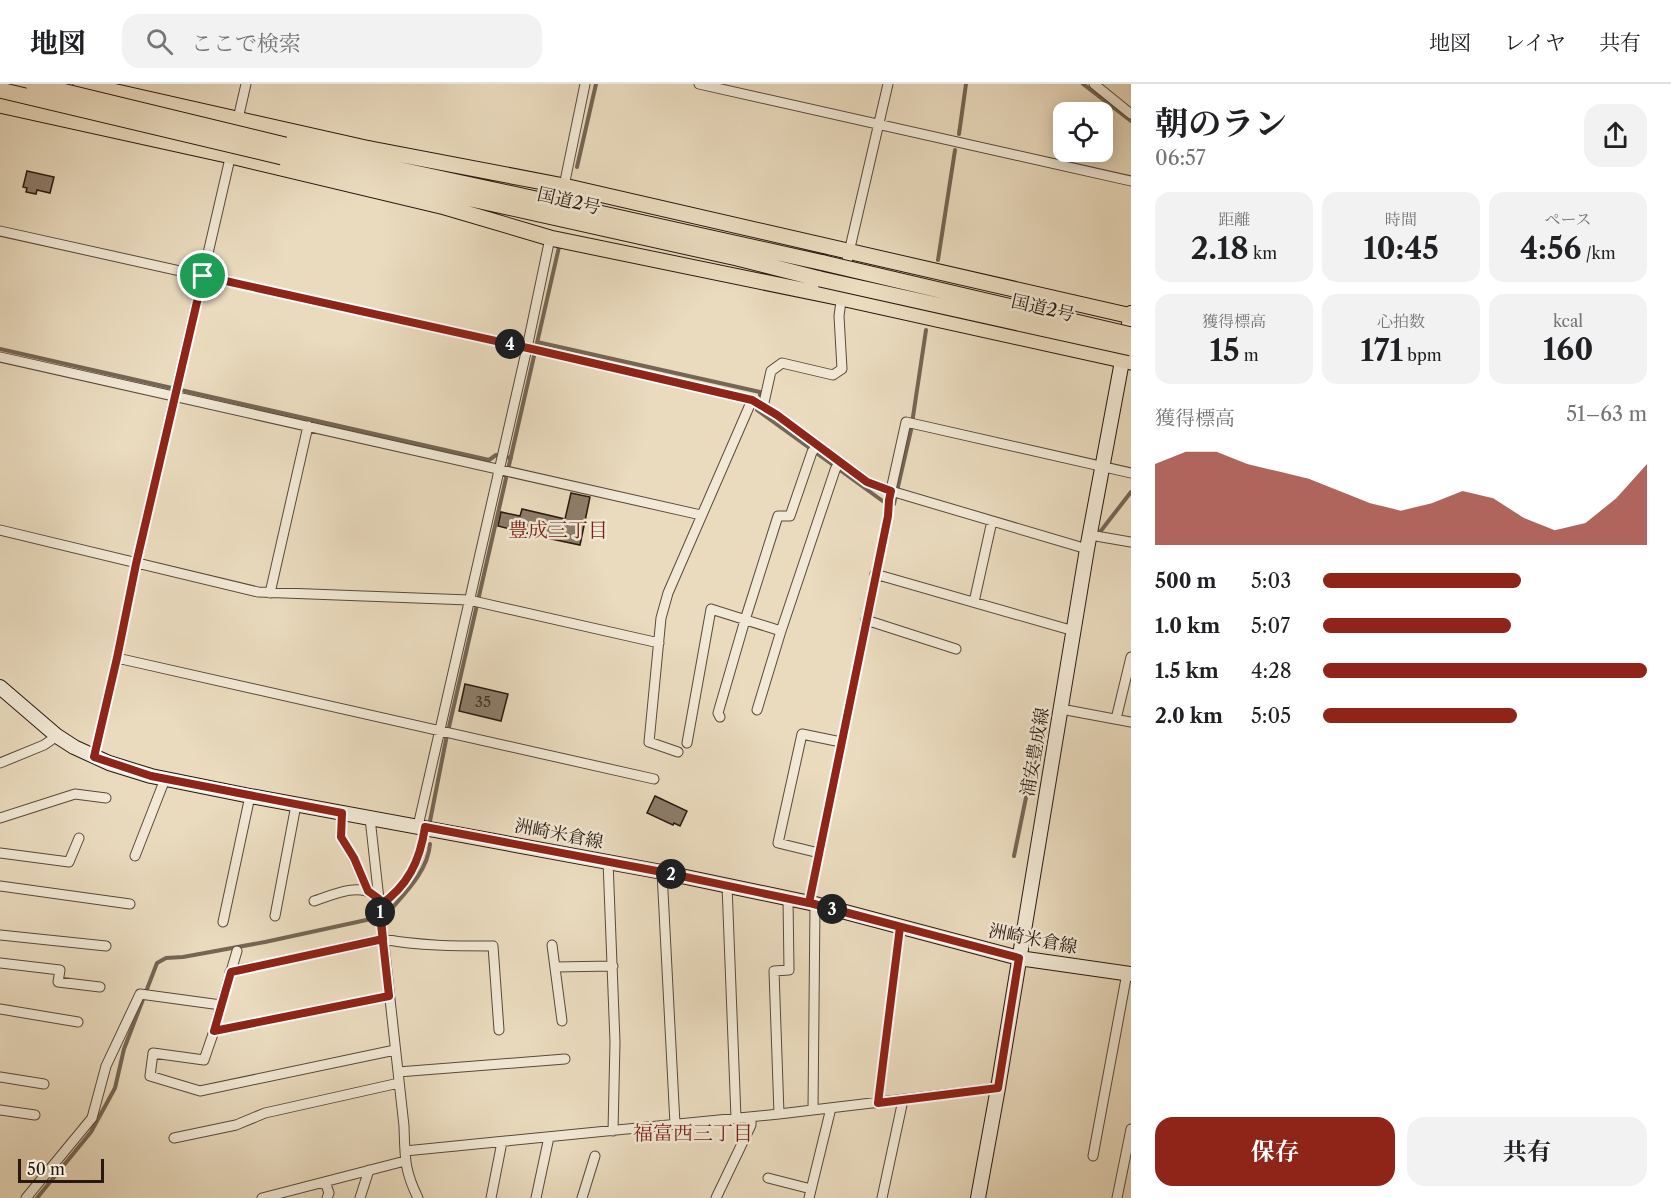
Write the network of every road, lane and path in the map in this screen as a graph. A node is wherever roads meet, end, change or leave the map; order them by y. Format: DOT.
graph roads {
  1 [pos="33,84"];
  2 [pos="81,84"];
  3 [pos="246,84"];
  4 [pos="585,84"];
  5 [pos="699,84"];
  6 [pos="888,84"];
  7 [pos="1094,84"];
  8 [pos="0,90"];
  9 [pos="0,105"];
  10 [pos="1131,114"];
  11 [pos="238,120"];
  12 [pos="879,125"];
  13 [pos="371,149"];
  14 [pos="284,151"];
  15 [pos="231,156"];
  16 [pos="1131,181"];
  17 [pos="564,186"];
  18 [pos="536,199"];
  19 [pos="445,207"];
  20 [pos="0,231"];
  21 [pos="550,238"];
  22 [pos="849,252"];
  23 [pos="737,258"];
  24 [pos="203,276"];
  25 [pos="841,298"];
  26 [pos="1131,315"];
  27 [pos="1131,335"];
  28 [pos="532,349"];
  29 [pos="0,357"];
  30 [pos="1128,357"];
  31 [pos="177,392"];
  32 [pos="752,400"];
  33 [pos="763,407"];
  34 [pos="308,426"];
  35 [pos="814,449"];
  36 [pos="1103,465"];
  37 [pos="837,466"];
  38 [pos="504,470"];
  39 [pos="1131,473"];
  40 [pos="892,496"];
  41 [pos="701,515"];
  42 [pos="992,521"];
  43 [pos="0,530"];
  44 [pos="1089,542"];
  45 [pos="1131,542"];
  46 [pos="136,564"];
  47 [pos="876,574"];
  48 [pos="270,593"];
  49 [pos="475,601"];
  50 [pos="974,602"];
  51 [pos="745,620"];
  52 [pos="866,620"];
  53 [pos="781,631"];
  54 [pos="1074,631"];
  55 [pos="658,643"];
  56 [pos="956,650"];
  57 [pos="1131,657"];
  58 [pos="117,658"];
  59 [pos="0,687"];
  60 [pos="758,710"];
  61 [pos="1061,710"];
  62 [pos="720,717"];
  63 [pos="1116,719"];
  64 [pos="1131,722"];
  65 [pos="446,732"];
  66 [pos="57,736"];
  67 [pos="842,742"];
  68 [pos="687,743"];
  69 [pos="678,752"];
  70 [pos="94,757"];
  71 [pos="0,763"];
  72 [pos="165,779"];
  73 [pos="654,779"];
  74 [pos="250,796"];
  75 [pos="106,798"];
  76 [pos="296,805"];
  77 [pos="342,813"];
  78 [pos="0,818"];
  79 [pos="370,818"];
  80 [pos="421,826"];
  81 [pos="79,838"];
  82 [pos="0,853"];
  83 [pos="819,853"];
  84 [pos="135,856"];
  85 [pos="608,861"];
  86 [pos="662,872"];
  87 [pos="727,885"];
  88 [pos="0,886"];
  89 [pos="368,891"];
  90 [pos="788,898"];
  91 [pos="314,901"];
  92 [pos="379,903"];
  93 [pos="812,903"];
  94 [pos="130,904"];
  95 [pos="275,916"];
  96 [pos="223,922"];
  97 [pos="900,927"];
  98 [pos="0,935"];
  99 [pos="383,939"];
  100 [pos="552,945"];
  101 [pos="106,946"];
  102 [pos="237,951"];
  103 [pos="1019,958"];
  104 [pos="0,963"];
  105 [pos="613,966"];
  106 [pos="555,967"];
  107 [pos="231,972"];
  108 [pos="1129,973"];
  109 [pos="100,987"];
  110 [pos="389,996"];
  111 [pos="221,1005"];
  112 [pos="0,1010"];
  113 [pos="562,1021"];
  114 [pos="78,1022"];
  115 [pos="499,1030"];
  116 [pos="214,1031"];
  117 [pos="395,1050"];
  118 [pos="565,1059"];
  119 [pos="398,1072"];
  120 [pos="0,1077"];
  121 [pos="399,1083"];
  122 [pos="44,1084"];
  123 [pos="998,1088"];
  124 [pos="903,1100"];
  125 [pos="878,1103"];
  126 [pos="831,1108"];
  127 [pos="0,1110"];
  128 [pos="813,1110"];
  129 [pos="779,1114"];
  130 [pos="35,1115"];
  131 [pos="751,1117"];
  132 [pos="736,1119"];
  133 [pos="675,1124"];
  134 [pos="1131,1129"];
  135 [pos="613,1131"];
  136 [pos="549,1137"];
  137 [pos="174,1138"];
  138 [pos="502,1142"];
  139 [pos="405,1156"];
  140 [pos="595,1156"];
  141 [pos="1093,1156"];
  142 [pos="369,1170"];
  143 [pos="768,1178"];
  144 [pos="325,1182"];
  145 [pos="810,1194"];
  146 [pos="26,1198"];
  147 [pos="262,1198"];
  148 [pos="327,1198"];
  149 [pos="360,1198"];
  150 [pos="418,1198"];
  151 [pos="491,1198"];
  152 [pos="536,1198"];
  153 [pos="582,1198"];
  154 [pos="716,1198"];
  155 [pos="882,1198"];
  156 [pos="978,1198"];
  157 [pos="1117,1198"];
  1 -- 14 [label="highway, 国道2号, bridge"];
  2 -- 11 [label="highway"];
  3 -- 11 [label="street"];
  4 -- 17 [label="street"];
  5 -- 12 [label="street"];
  6 -- 12 [label="street"];
  7 -- 10 [label="street"];
  8 -- 14 [label="highway, 国道2号, bridge"];
  9 -- 15 [label="highway"];
  11 -- 13 [label="highway"];
  11 -- 15 [label="street"];
  12 -- 16 [label="street"];
  12 -- 22 [label="street"];
  13 -- 17 [label="highway"];
  13 -- 18 [label="highway"];
  14 -- 18 [label="highway, 国道2号"];
  14 -- 23 [label="highway, 国道2号"];
  15 -- 19 [label="highway"];
  15 -- 24 [label="street"];
  17 -- 22 [label="highway"];
  18 -- 27 [label="highway, 国道2号, bridge"];
  19 -- 21 [label="highway"];
  19 -- 23 [label="highway"];
  20 -- 24 [label="street"];
  21 -- 25 [label="highway"];
  21 -- 28 [label="street"];
  22 -- 25 [label="street"];
  22 -- 26 [label="highway"];
  23 -- 30 [label="highway, 国道2号, bridge"];
  24 -- 28 [label="street"];
  24 -- 31 [label="street"];
  25 -- 30 [label="highway"];
  25 -- 33 [label="street"];
  26 -- 30 [label="main road, 浦安豊成線"];
  28 -- 32 [label="street"];
  28 -- 38 [label="street"];
  29 -- 31 [label="street"];
  30 -- 36 [label="main road, 浦安豊成線"];
  31 -- 34 [label="street"];
  31 -- 46 [label="street"];
  32 -- 33 [label="street"];
  32 -- 41 [label="street"];
  33 -- 35 [label="street"];
  34 -- 38 [label="street"];
  34 -- 48 [label="street"];
  35 -- 37 [label="street"];
  35 -- 51 [label="street"];
  36 -- 39 [label="street"];
  36 -- 40 [label="street"];
  36 -- 44 [label="main road, 浦安豊成線"];
  37 -- 40 [label="street"];
  37 -- 53 [label="street"];
  38 -- 41 [label="street"];
  38 -- 49 [label="street"];
  40 -- 42 [label="street"];
  40 -- 47 [label="street"];
  41 -- 55 [label="street"];
  42 -- 44 [label="street"];
  42 -- 50 [label="street"];
  43 -- 46 [label="street"];
  44 -- 45 [label="street"];
  44 -- 54 [label="main road, 浦安豊成線"];
  46 -- 48 [label="street"];
  46 -- 58 [label="street"];
  47 -- 50 [label="street"];
  47 -- 52 [label="street"];
  48 -- 49 [label="street"];
  49 -- 55 [label="street"];
  49 -- 65 [label="street"];
  50 -- 54 [label="street"];
  51 -- 53 [label="street"];
  51 -- 62 [label="street"];
  51 -- 68 [label="street"];
  52 -- 56 [label="street"];
  52 -- 67 [label="street"];
  53 -- 60 [label="street"];
  54 -- 61 [label="main road, 浦安豊成線"];
  55 -- 69 [label="street"];
  57 -- 63 [label="street"];
  58 -- 65 [label="street"];
  58 -- 70 [label="street"];
  59 -- 66 [label="main road, 洲崎米倉線"];
  61 -- 63 [label="street"];
  61 -- 103 [label="main road, 浦安豊成線"];
  63 -- 64 [label="street"];
  65 -- 73 [label="street"];
  65 -- 80 [label="street"];
  66 -- 70 [label="main road, 洲崎米倉線"];
  66 -- 71 [label="street"];
  67 -- 83 [label="street"];
  67 -- 83 [label="street"];
  70 -- 72 [label="main road, 洲崎米倉線"];
  72 -- 74 [label="main road, 洲崎米倉線"];
  72 -- 84 [label="street"];
  74 -- 76 [label="main road, 洲崎米倉線"];
  74 -- 96 [label="street"];
  75 -- 78 [label="street"];
  76 -- 77 [label="main road, 洲崎米倉線"];
  76 -- 95 [label="street"];
  77 -- 79 [label="main road, 洲崎米倉線"];
  77 -- 89 [label="street"];
  79 -- 80 [label="main road, 洲崎米倉線"];
  79 -- 92 [label="street"];
  80 -- 85 [label="main road, 洲崎米倉線"];
  80 -- 92 [label="street"];
  81 -- 82 [label="street"];
  83 -- 93 [label="street"];
  85 -- 86 [label="main road, 洲崎米倉線"];
  85 -- 105 [label="street"];
  86 -- 87 [label="main road, 洲崎米倉線"];
  86 -- 133 [label="street"];
  87 -- 90 [label="main road, 洲崎米倉線"];
  87 -- 132 [label="street"];
  88 -- 94 [label="street"];
  89 -- 91 [label="street"];
  89 -- 92 [label="street"];
  90 -- 93 [label="main road, 洲崎米倉線"];
  90 -- 129 [label="street"];
  92 -- 99 [label="street"];
  93 -- 97 [label="main road, 洲崎米倉線"];
  93 -- 128 [label="street"];
  97 -- 103 [label="main road, 洲崎米倉線"];
  97 -- 125 [label="street"];
  98 -- 101 [label="street"];
  99 -- 107 [label="street"];
  99 -- 110 [label="street"];
  99 -- 115 [label="street"];
  100 -- 106 [label="street"];
  102 -- 107 [label="street"];
  103 -- 108 [label="main road, 洲崎米倉線"];
  103 -- 123 [label="main road, 浦安豊成線"];
  104 -- 109 [label="street"];
  105 -- 106 [label="street"];
  105 -- 135 [label="street"];
  106 -- 113 [label="street"];
  107 -- 111 [label="street"];
  108 -- 141 [label="street"];
  110 -- 116 [label="street"];
  110 -- 117 [label="street"];
  111 -- 116 [label="street"];
  111 -- 146 [label="street"];
  112 -- 114 [label="street"];
  116 -- 117 [label="street"];
  117 -- 119 [label="street"];
  118 -- 119 [label="street"];
  119 -- 121 [label="street"];
  120 -- 122 [label="street"];
  121 -- 137 [label="street"];
  121 -- 139 [label="street"];
  123 -- 124 [label="street"];
  123 -- 156 [label="main road, 浦安豊成線"];
  124 -- 125 [label="street"];
  124 -- 155 [label="street"];
  125 -- 126 [label="street"];
  126 -- 128 [label="street"];
  126 -- 145 [label="street"];
  127 -- 130 [label="street"];
  128 -- 129 [label="street"];
  129 -- 131 [label="street"];
  131 -- 132 [label="street"];
  131 -- 154 [label="street"];
  132 -- 133 [label="street"];
  133 -- 135 [label="street"];
  134 -- 157 [label="street"];
  135 -- 136 [label="street"];
  136 -- 138 [label="street"];
  136 -- 152 [label="street"];
  138 -- 139 [label="street"];
  138 -- 151 [label="street"];
  139 -- 142 [label="street"];
  139 -- 150 [label="street"];
  140 -- 153 [label="street"];
  142 -- 144 [label="street"];
  142 -- 149 [label="street"];
  143 -- 145 [label="street"];
  144 -- 147 [label="street"];
  144 -- 148 [label="street"];
}
